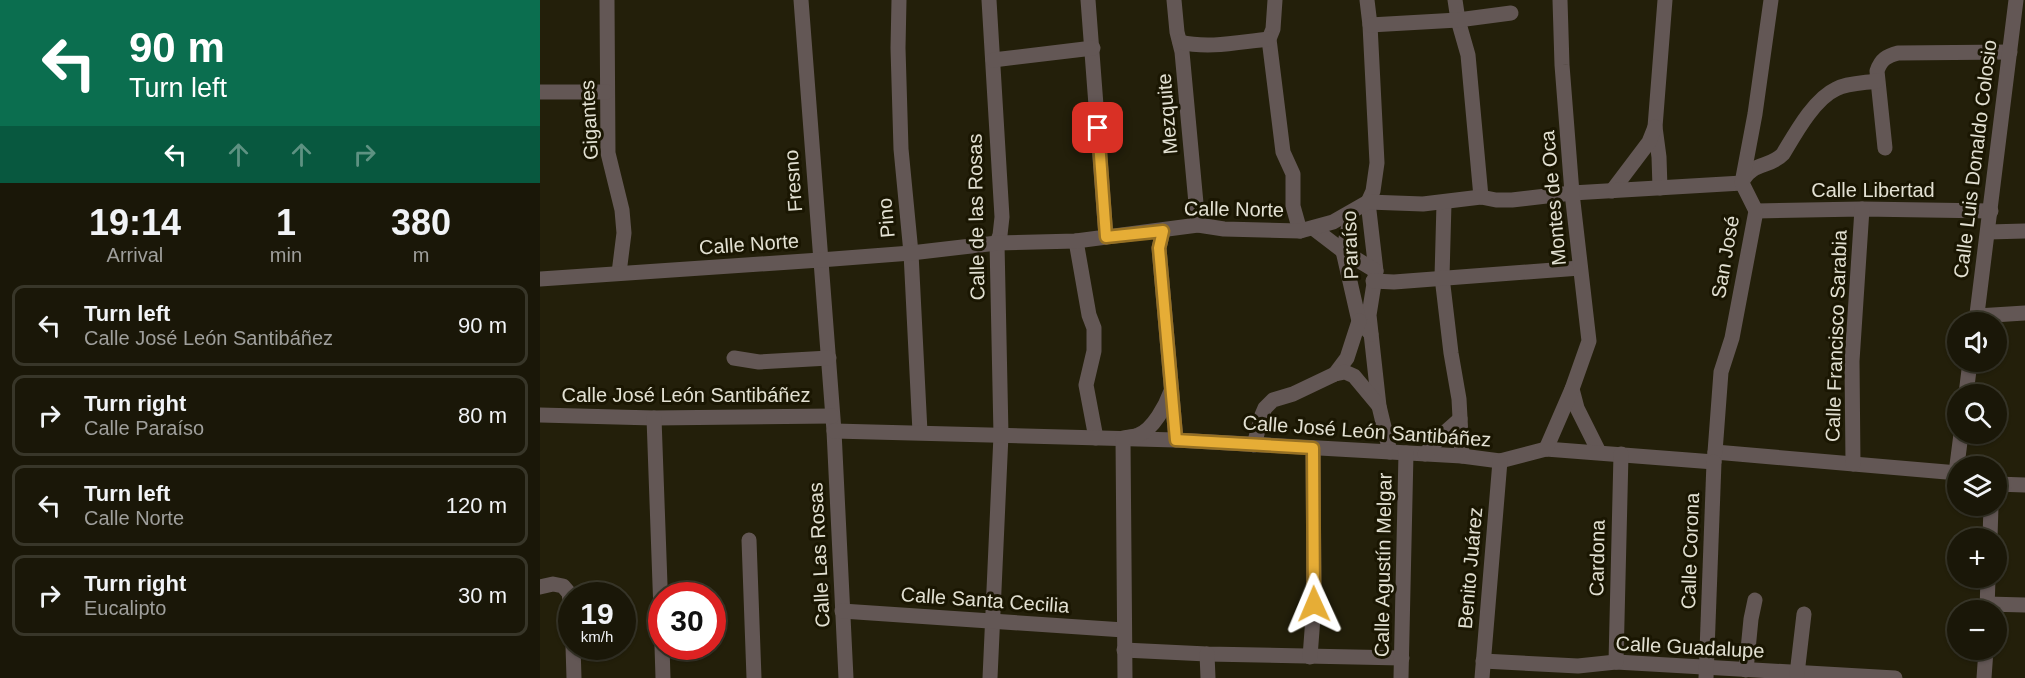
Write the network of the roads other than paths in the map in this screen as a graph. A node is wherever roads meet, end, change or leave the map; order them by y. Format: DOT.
graph roads {
  1 [pos="608,0"];
  2 [pos="801,0"];
  3 [pos="899,0"];
  4 [pos="988,0"];
  5 [pos="1088,0"];
  6 [pos="1173,0"];
  7 [pos="1275,0"];
  8 [pos="1366,0"];
  9 [pos="1455,0"];
  10 [pos="1560,0"];
  11 [pos="1665,0"];
  12 [pos="1771,0"];
  13 [pos="2016,0"];
  14 [pos="1511,13"];
  15 [pos="1458,20"];
  16 [pos="1370,25"];
  17 [pos="1269,39"];
  18 [pos="1180,42"];
  19 [pos="1093,48"];
  20 [pos="2010,52"];
  21 [pos="993,60"];
  22 [pos="1877,81"];
  23 [pos="540,92"];
  24 [pos="607,92"];
  25 [pos="1655,127"];
  26 [pos="1885,148"];
  27 [pos="1742,183"];
  28 [pos="1660,188"];
  29 [pos="1612,191"];
  30 [pos="1572,193"];
  31 [pos="1480,197"];
  32 [pos="1368,202"];
  33 [pos="1444,202"];
  34 [pos="1862,209"];
  35 [pos="1991,211"];
  36 [pos="1756,212"];
  37 [pos="1352,213"];
  38 [pos="1198,225"];
  39 [pos="1307,230"];
  40 [pos="1163,231"];
  41 [pos="2025,231"];
  42 [pos="1988,232"];
  43 [pos="1106,237"];
  44 [pos="1076,241"];
  45 [pos="997,243"];
  46 [pos="1343,251"];
  47 [pos="911,253"];
  48 [pos="820,260"];
  49 [pos="1580,268"];
  50 [pos="619,273"];
  51 [pos="1374,276"];
  52 [pos="1442,277"];
  53 [pos="540,279"];
  54 [pos="1977,312"];
  55 [pos="2025,313"];
  56 [pos="2007,315"];
  57 [pos="1359,321"];
  58 [pos="1371,334"];
  59 [pos="734,358"];
  60 [pos="829,358"];
  61 [pos="1335,374"];
  62 [pos="1572,389"];
  63 [pos="1171,391"];
  64 [pos="1379,406"];
  65 [pos="540,415"];
  66 [pos="654,418"];
  67 [pos="1460,419"];
  68 [pos="833,423"];
  69 [pos="920,432"];
  70 [pos="1001,435"];
  71 [pos="1096,438"];
  72 [pos="1123,438"];
  73 [pos="1176,440"];
  74 [pos="1254,445"];
  75 [pos="1313,448"];
  76 [pos="1546,449"];
  77 [pos="1390,452"];
  78 [pos="1599,452"];
  79 [pos="1406,453"];
  80 [pos="1425,454"];
  81 [pos="1621,454"];
  82 [pos="1462,456"];
  83 [pos="1714,457"];
  84 [pos="1500,461"];
  85 [pos="1853,464"];
  86 [pos="1947,472"];
  87 [pos="2007,484"];
  88 [pos="2025,485"];
  89 [pos="749,540"];
  90 [pos="660,582"];
  91 [pos="558,585"];
  92 [pos="540,587"];
  93 [pos="1755,600"];
  94 [pos="2025,605"];
  95 [pos="2007,606"];
  96 [pos="842,611"];
  97 [pos="1804,614"];
  98 [pos="992,621"];
  99 [pos="1124,630"];
  100 [pos="1124,650"];
  101 [pos="1207,654"];
  102 [pos="1310,657"];
  103 [pos="1402,658"];
  104 [pos="573,660"];
  105 [pos="662,660"];
  106 [pos="1985,660"];
  107 [pos="1483,661"];
  108 [pos="1616,662"];
  109 [pos="1746,670"];
  110 [pos="1707,673"];
  111 [pos="1797,674"];
  112 [pos="574,678"];
  113 [pos="663,678"];
  114 [pos="754,678"];
  115 [pos="846,678"];
  116 [pos="990,678"];
  117 [pos="1125,678"];
  118 [pos="1208,678"];
  119 [pos="1401,678"];
  120 [pos="1482,678"];
  121 [pos="1895,678"];
  122 [pos="1984,678"];
  1 -- 24 [label="street, Gigantes"];
  2 -- 48 [label="street, Fresno"];
  3 -- 47 [label="street, Pino"];
  4 -- 21 [label="street, Calle de las Rosas"];
  5 -- 19 [label="street"];
  6 -- 18 [label="street, Mezquite"];
  7 -- 17 [label="street"];
  8 -- 16 [label="street, Paraíso"];
  9 -- 15 [label="street"];
  10 -- 30 [label="street, Montes de Oca"];
  11 -- 25 [label="street"];
  12 -- 27 [label="street"];
  13 -- 20 [label="street, Calle Luis Donaldo Colosio"];
  14 -- 15 [label="street"];
  15 -- 16 [label="street"];
  15 -- 31 [label="street"];
  16 -- 32 [label="street, Paraíso"];
  17 -- 18 [label="street"];
  17 -- 39 [label="street"];
  18 -- 38 [label="street, Mezquite"];
  19 -- 21 [label="street"];
  19 -- 43 [label="street"];
  20 -- 22 [label="street"];
  20 -- 35 [label="street, Calle Luis Donaldo Colosio"];
  21 -- 45 [label="street, Calle de las Rosas"];
  22 -- 26 [label="street"];
  22 -- 27 [label="street"];
  23 -- 24 [label="street"];
  24 -- 50 [label="street, Gigantes"];
  25 -- 28 [label="street"];
  25 -- 29 [label="street"];
  27 -- 28 [label="street"];
  27 -- 36 [label="street, San José"];
  28 -- 29 [label="street"];
  29 -- 30 [label="street"];
  30 -- 31 [label="street"];
  30 -- 49 [label="street, Montes de Oca"];
  31 -- 33 [label="street"];
  32 -- 33 [label="street"];
  32 -- 37 [label="street, Calle Norte"];
  32 -- 51 [label="street, Paraíso"];
  33 -- 52 [label="street"];
  34 -- 35 [label="street, Calle Libertad"];
  34 -- 36 [label="street, Calle Libertad"];
  34 -- 85 [label="street, Calle Francisco Sarabia"];
  35 -- 42 [label="street, Calle Luis Donaldo Colosio"];
  36 -- 83 [label="street, San José"];
  37 -- 39 [label="street, Calle Norte"];
  37 -- 46 [label="street"];
  38 -- 39 [label="street, Calle Norte"];
  38 -- 40 [label="street, Calle Norte"];
  39 -- 46 [label="street"];
  40 -- 43 [label="street, Calle Norte"];
  40 -- 63 [label="street"];
  41 -- 42 [label="street"];
  42 -- 54 [label="street, Calle Luis Donaldo Colosio"];
  43 -- 44 [label="street, Calle Norte"];
  44 -- 45 [label="street, Calle Norte"];
  44 -- 71 [label="street"];
  45 -- 47 [label="street, Calle Norte"];
  45 -- 70 [label="street, Calle de las Rosas"];
  46 -- 51 [label="street"];
  46 -- 57 [label="street"];
  47 -- 48 [label="street, Calle Norte"];
  47 -- 69 [label="street, Pino"];
  48 -- 50 [label="street, Calle Norte"];
  48 -- 60 [label="street, Fresno"];
  49 -- 52 [label="street"];
  49 -- 62 [label="street, Montes de Oca"];
  50 -- 53 [label="street, Calle Norte"];
  51 -- 52 [label="street"];
  51 -- 58 [label="street, Paraíso"];
  52 -- 67 [label="street"];
  55 -- 56 [label="street"];
  57 -- 58 [label="street"];
  57 -- 61 [label="street"];
  58 -- 64 [label="street, Paraíso"];
  59 -- 60 [label="street"];
  60 -- 68 [label="street, Fresno"];
  61 -- 64 [label="street"];
  61 -- 74 [label="street"];
  62 -- 76 [label="street, Montes de Oca"];
  62 -- 78 [label="street"];
  63 -- 72 [label="street"];
  63 -- 73 [label="street"];
  64 -- 77 [label="street, Paraíso"];
  65 -- 66 [label="street, Calle José León Santibáñez"];
  66 -- 68 [label="street, Calle José León Santibáñez"];
  66 -- 90 [label="street"];
  67 -- 80 [label="street"];
  67 -- 82 [label="street"];
  68 -- 69 [label="street, Calle José León Santibáñez"];
  68 -- 96 [label="street, Calle Las Rosas"];
  69 -- 70 [label="street, Calle José León Santibáñez"];
  70 -- 71 [label="street, Calle José León Santibáñez"];
  70 -- 98 [label="street, Calle de las Rosas"];
  71 -- 72 [label="street, Calle José León Santibáñez"];
  72 -- 73 [label="street, Calle José León Santibáñez"];
  72 -- 99 [label="street"];
  73 -- 74 [label="street, Calle José León Santibáñez"];
  74 -- 75 [label="street, Calle José León Santibáñez"];
  75 -- 77 [label="street, Calle José León Santibáñez"];
  75 -- 102 [label="street"];
  76 -- 78 [label="street, Calle José León Santibáñez"];
  76 -- 84 [label="street, Calle José León Santibáñez"];
  77 -- 79 [label="street, Calle José León Santibáñez"];
  78 -- 81 [label="street, Calle José León Santibáñez"];
  79 -- 80 [label="street, Calle José León Santibáñez"];
  79 -- 103 [label="street, Calle Agustín Melgar"];
  80 -- 82 [label="street, Calle José León Santibáñez"];
  81 -- 83 [label="street, Calle José León Santibáñez"];
  81 -- 108 [label="street, Cardona"];
  82 -- 84 [label="street, Calle José León Santibáñez"];
  83 -- 85 [label="street, Calle José León Santibáñez"];
  83 -- 110 [label="street, Calle Corona"];
  84 -- 107 [label="street, Benito Juárez"];
  85 -- 86 [label="street, Calle José León Santibáñez"];
  87 -- 88 [label="street"];
  89 -- 114 [label="street"];
  91 -- 92 [label="street"];
  93 -- 109 [label="street"];
  94 -- 95 [label="street"];
  96 -- 98 [label="street, Calle Santa Cecilia"];
  96 -- 115 [label="street, Calle Las Rosas"];
  97 -- 111 [label="street"];
  98 -- 99 [label="street, Calle Santa Cecilia"];
  98 -- 116 [label="street, Calle de las Rosas"];
  99 -- 100 [label="street"];
  100 -- 101 [label="street"];
  100 -- 117 [label="street"];
  101 -- 102 [label="street"];
  101 -- 118 [label="street"];
  102 -- 103 [label="street"];
  103 -- 119 [label="street, Calle Agustín Melgar"];
  104 -- 112 [label="street"];
  105 -- 113 [label="street"];
  106 -- 122 [label="street"];
  107 -- 108 [label="street, Calle Guadalupe"];
  107 -- 120 [label="street, Benito Juárez"];
  108 -- 110 [label="street, Calle Guadalupe"];
  109 -- 110 [label="street, Calle Guadalupe"];
  109 -- 111 [label="street, Calle Guadalupe"];
  111 -- 121 [label="street, Calle Guadalupe"];
}
